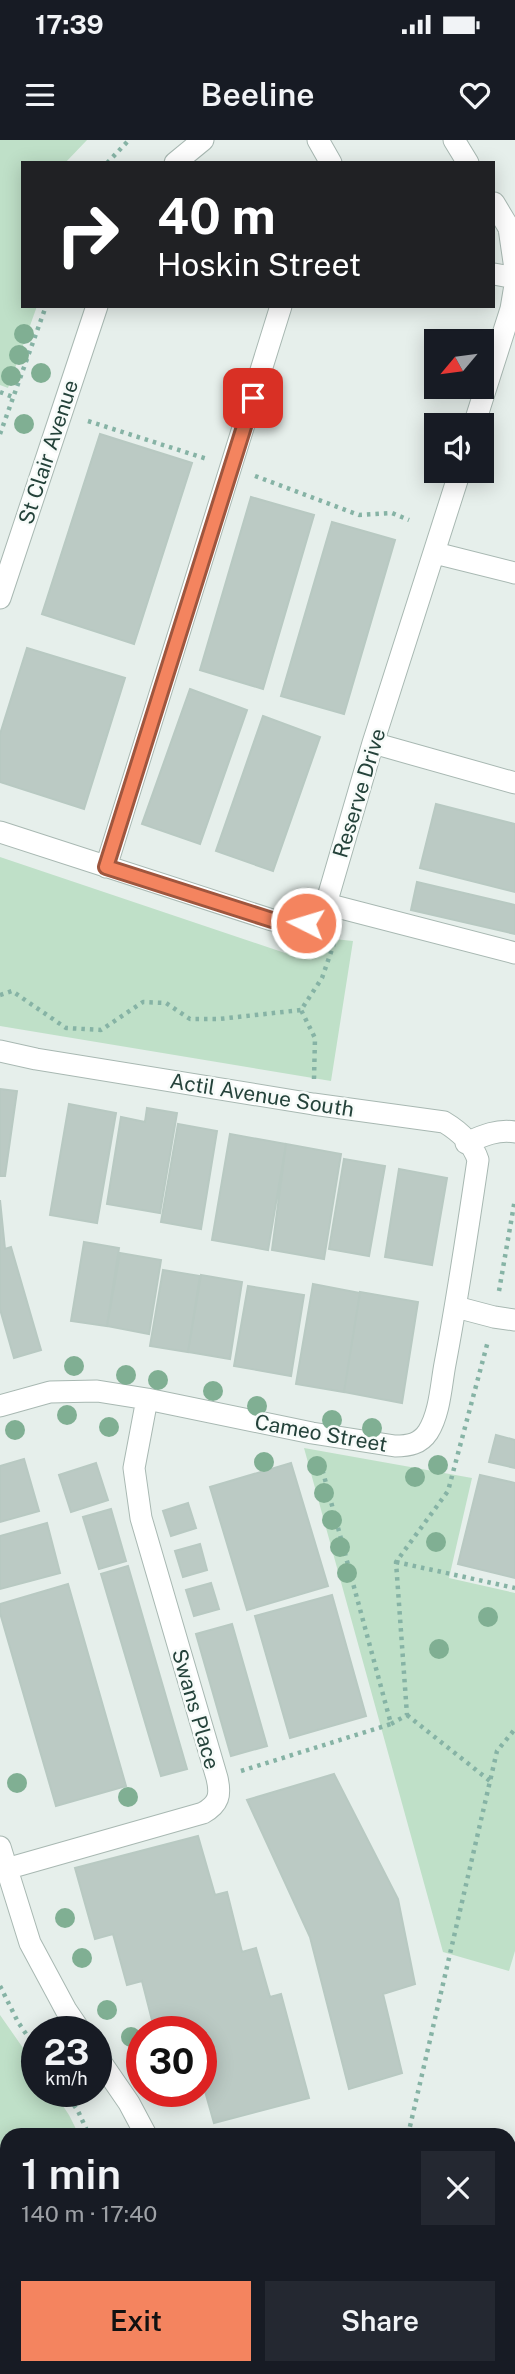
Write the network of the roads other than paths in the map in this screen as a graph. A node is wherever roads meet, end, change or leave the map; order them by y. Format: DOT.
graph roads {
  1 [pos="203,140"];
  2 [pos="318,140"];
  3 [pos="454,140"];
  4 [pos="177,161"];
  5 [pos="330,161"];
  6 [pos="467,161"];
  7 [pos="495,205"];
  8 [pos="515,269"];
  9 [pos="495,274"];
  10 [pos="515,278"];
  11 [pos="515,285"];
  12 [pos="96,308"];
  13 [pos="280,308"];
  14 [pos="507,344"];
  15 [pos="479,413"];
  16 [pos="456,483"];
  17 [pos="435,553"];
  18 [pos="515,573"];
  19 [pos="0,598"];
  20 [pos="373,743"];
  21 [pos="515,783"];
  22 [pos="0,832"];
  23 [pos="106,867"];
  24 [pos="335,907"];
  25 [pos="515,953"];
  26 [pos="0,1051"];
  27 [pos="515,1132"];
  28 [pos="466,1143"];
  29 [pos="456,1307"];
  30 [pos="505,1319"];
  31 [pos="147,1399"];
  32 [pos="0,1406"];
  33 [pos="0,1847"];
  34 [pos="6,1869"];
  35 [pos="70,2016"];
  36 [pos="112,2078"];
  37 [pos="142,2128"];
  1 -- 4 [label="street"];
  2 -- 5 [label="street"];
  3 -- 6 [label="street"];
  7 -- 8 [label="street"];
  9 -- 10 [label="street"];
  11 -- 14 [label="street"];
  12 -- 19 [label="street, St Clair Avenue"];
  13 -- 23 [label="street"];
  14 -- 15 [label="street"];
  16 -- 17 [label="street, Reserve Drive"];
  17 -- 18 [label="street"];
  17 -- 20 [label="street, Reserve Drive"];
  20 -- 21 [label="street"];
  20 -- 24 [label="street, Reserve Drive"];
  22 -- 23 [label="street"];
  23 -- 24 [label="street"];
  24 -- 25 [label="street"];
  26 -- 28 [label="street, Actil Avenue South"];
  27 -- 28 [label="street"];
  28 -- 29 [label="street, Cameo Street"];
  29 -- 30 [label="street"];
  29 -- 31 [label="street, Cameo Street"];
  31 -- 32 [label="street, Cameo Street"];
  31 -- 34 [label="street, Swans Place"];
  33 -- 34 [label="street"];
  34 -- 35 [label="street"];
  36 -- 37 [label="street"];
}
